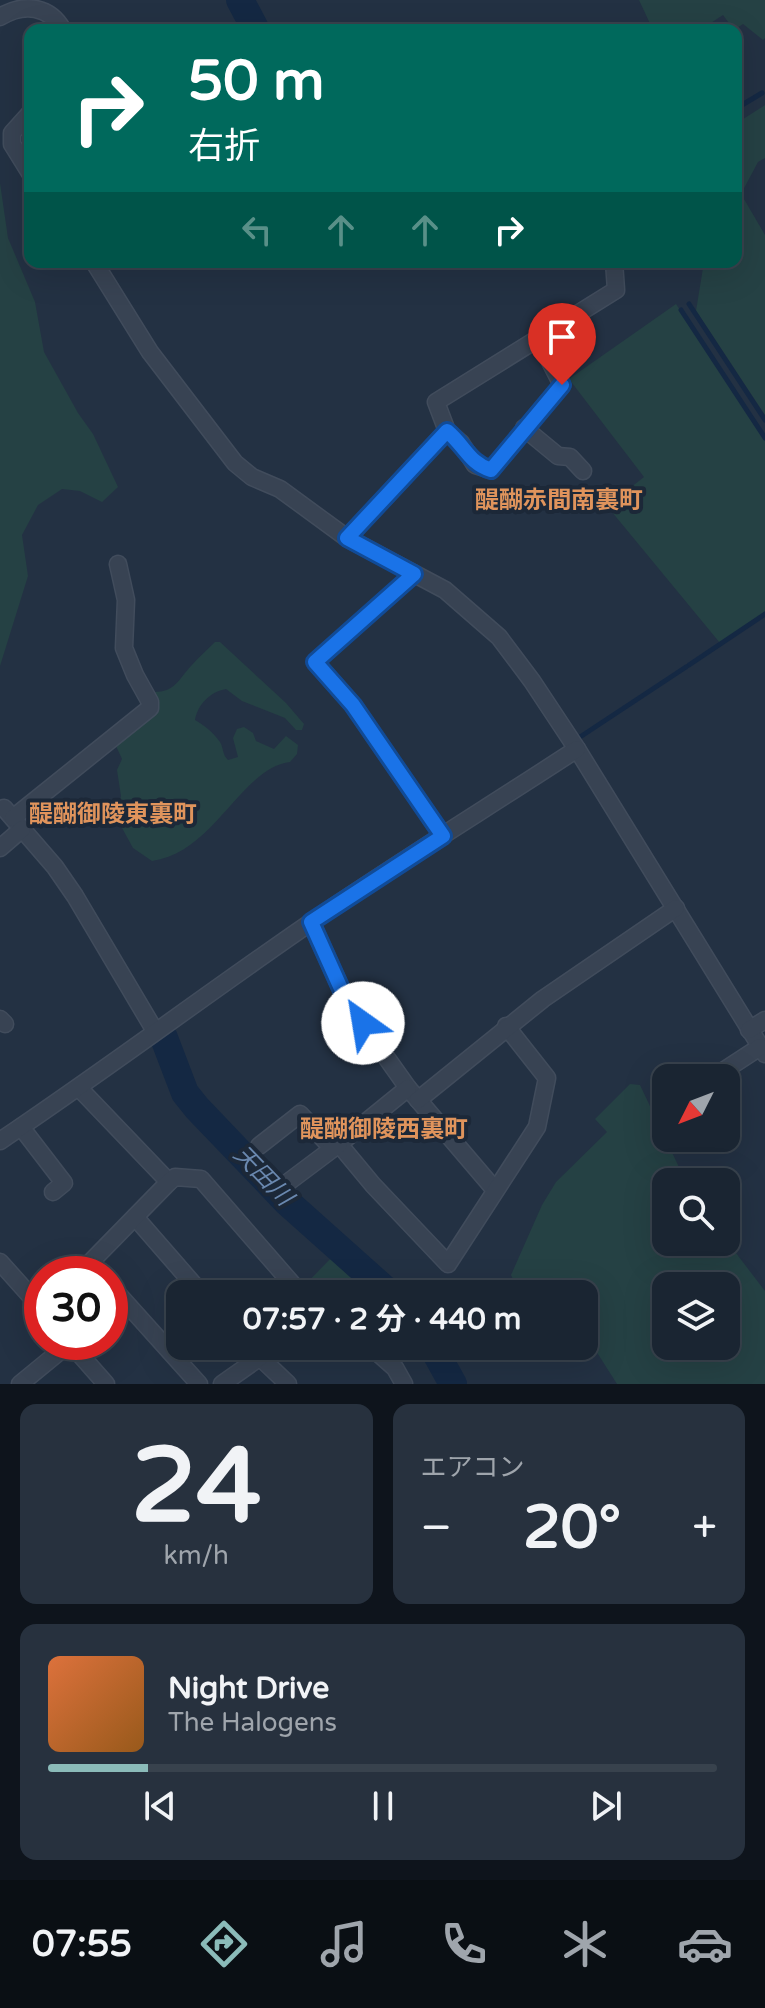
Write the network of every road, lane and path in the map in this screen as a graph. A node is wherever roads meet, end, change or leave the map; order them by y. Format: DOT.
graph roads {
  1 [pos="0,17"];
  2 [pos="60,24"];
  3 [pos="24,120"];
  4 [pos="24,163"];
  5 [pos="98,268"];
  6 [pos="614,268"];
  7 [pos="538,338"];
  8 [pos="524,428"];
  9 [pos="447,431"];
  10 [pos="583,471"];
  11 [pos="347,538"];
  12 [pos="118,564"];
  13 [pos="414,574"];
  14 [pos="577,749"];
  15 [pos="13,818"];
  16 [pos="443,836"];
  17 [pos="0,848"];
  18 [pos="676,908"];
  19 [pos="311,922"];
  20 [pos="765,1020"];
  21 [pos="506,1026"];
  22 [pos="749,1030"];
  23 [pos="155,1031"];
  24 [pos="762,1050"];
  25 [pos="737,1064"];
  26 [pos="79,1088"];
  27 [pos="413,1094"];
  28 [pos="21,1127"];
  29 [pos="0,1141"];
  30 [pos="259,1146"];
  31 [pos="335,1146"];
  32 [pos="169,1182"];
  33 [pos="287,1183"];
  34 [pos="495,1190"];
  35 [pos="53,1192"];
  36 [pos="135,1217"];
  37 [pos="102,1256"];
  38 [pos="1,1264"];
  39 [pos="190,1280"];
  40 [pos="289,1280"];
  41 [pos="24,1289"];
  42 [pos="128,1305"];
  43 [pos="49,1360"];
  44 [pos="85,1360"];
  45 [pos="245,1360"];
  46 [pos="262,1360"];
  47 [pos="386,1360"];
  48 [pos="20,1384"];
  49 [pos="106,1384"];
  50 [pos="199,1384"];
  51 [pos="222,1384"];
  52 [pos="288,1384"];
  53 [pos="404,1384"];
  1 -- 2 [label="street"];
  3 -- 4 [label="street"];
  5 -- 11 [label="street"];
  6 -- 7 [label="street"];
  7 -- 8 [label="street"];
  7 -- 9 [label="street"];
  8 -- 9 [label="street"];
  8 -- 10 [label="street"];
  9 -- 11 [label="street"];
  11 -- 13 [label="street"];
  12 -- 15 [label="street"];
  13 -- 14 [label="street"];
  13 -- 16 [label="street"];
  14 -- 16 [label="street"];
  14 -- 18 [label="street"];
  15 -- 17 [label="street"];
  15 -- 23 [label="street"];
  16 -- 19 [label="street"];
  18 -- 21 [label="street"];
  18 -- 22 [label="street"];
  19 -- 23 [label="street"];
  19 -- 27 [label="street"];
  20 -- 22 [label="street"];
  21 -- 27 [label="street"];
  21 -- 34 [label="street"];
  22 -- 24 [label="street"];
  23 -- 26 [label="street"];
  24 -- 25 [label="street"];
  26 -- 28 [label="street"];
  26 -- 32 [label="street"];
  27 -- 31 [label="street"];
  27 -- 34 [label="street"];
  28 -- 29 [label="street"];
  28 -- 35 [label="street"];
  30 -- 31 [label="street"];
  31 -- 33 [label="street"];
  31 -- 34 [label="street"];
  32 -- 36 [label="street"];
  32 -- 40 [label="street"];
  36 -- 37 [label="street"];
  36 -- 39 [label="street"];
  38 -- 41 [label="street"];
  42 -- 50 [label="street"];
  43 -- 48 [label="street"];
  44 -- 49 [label="street"];
  45 -- 51 [label="street"];
  46 -- 52 [label="street"];
  47 -- 53 [label="street"];
}
